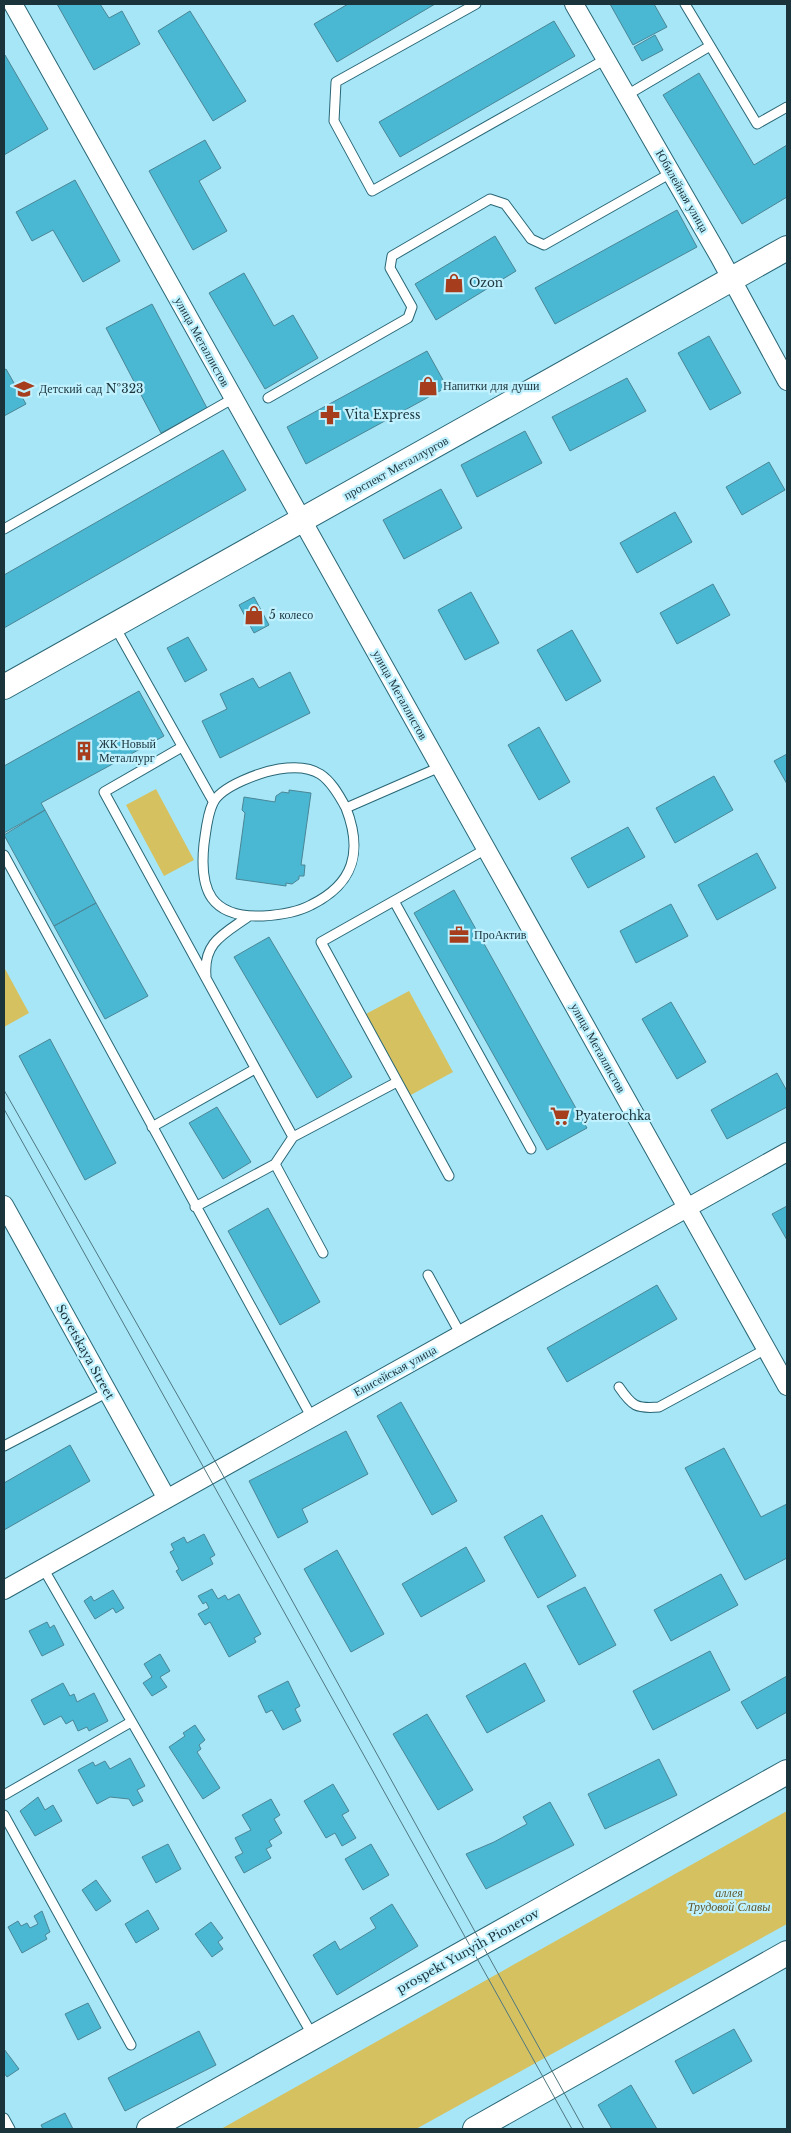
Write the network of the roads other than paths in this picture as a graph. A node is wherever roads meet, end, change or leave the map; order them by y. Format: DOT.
graph roads {
  1 [pos="12,4"];
  2 [pos="476,4"];
  3 [pos="574,4"];
  4 [pos="685,4"];
  5 [pos="710,46"];
  6 [pos="606,59"];
  7 [pos="627,95"];
  8 [pos="787,107"];
  9 [pos="671,173"];
  10 [pos="787,248"];
  11 [pos="732,279"];
  12 [pos="787,381"];
  13 [pos="234,398"];
  14 [pos="268,398"];
  15 [pos="302,520"];
  16 [pos="4,530"];
  17 [pos="114,626"];
  18 [pos="4,687"];
  19 [pos="182,747"];
  20 [pos="440,767"];
  21 [pos="213,802"];
  22 [pos="346,808"];
  23 [pos="486,849"];
  24 [pos="4,855"];
  25 [pos="394,902"];
  26 [pos="249,916"];
  27 [pos="207,980"];
  28 [pos="255,1069"];
  29 [pos="397,1082"];
  30 [pos="152,1127"];
  31 [pos="293,1137"];
  32 [pos="531,1149"];
  33 [pos="787,1152"];
  34 [pos="275,1164"];
  35 [pos="449,1176"];
  36 [pos="4,1205"];
  37 [pos="196,1208"];
  38 [pos="688,1208"];
  39 [pos="322,1253"];
  40 [pos="428,1274"];
  41 [pos="461,1335"];
  42 [pos="766,1349"];
  43 [pos="787,1386"];
  44 [pos="619,1388"];
  45 [pos="106,1393"];
  46 [pos="312,1418"];
  47 [pos="4,1446"];
  48 [pos="167,1499"];
  49 [pos="44,1568"];
  50 [pos="4,1590"];
  51 [pos="131,1722"];
  52 [pos="787,1772"];
  53 [pos="4,1795"];
  54 [pos="4,1815"];
  55 [pos="787,1953"];
  56 [pos="314,2037"];
  57 [pos="131,2045"];
  58 [pos="4,2118"];
  59 [pos="10,2129"];
  60 [pos="149,2129"];
  61 [pos="475,2129"];
  1 -- 13 [label="street, улица Металлистов"];
  2 -- 6 [label="lane"];
  3 -- 6 [label="street, Юбилейная улица"];
  4 -- 5 [label="lane"];
  5 -- 7 [label="lane"];
  5 -- 8 [label="lane"];
  6 -- 7 [label="street, Юбилейная улица"];
  7 -- 9 [label="street, Юбилейная улица"];
  9 -- 11 [label="street, Юбилейная улица"];
  9 -- 14 [label="lane"];
  10 -- 11 [label="street, проспект Металлургов"];
  11 -- 12 [label="street, Юбилейная улица"];
  11 -- 15 [label="street, проспект Металлургов"];
  13 -- 15 [label="street, улица Металлистов"];
  13 -- 16 [label="lane"];
  15 -- 17 [label="street, проспект Металлургов"];
  15 -- 20 [label="street, улица Металлистов"];
  17 -- 18 [label="street, проспект Металлургов"];
  17 -- 19 [label="lane"];
  19 -- 21 [label="lane"];
  19 -- 27 [label="lane"];
  20 -- 22 [label="lane"];
  20 -- 23 [label="street, улица Металлистов"];
  21 -- 22 [label="lane"];
  21 -- 26 [label="lane"];
  22 -- 26 [label="lane"];
  23 -- 25 [label="lane"];
  23 -- 38 [label="street, улица Металлистов"];
  24 -- 30 [label="lane"];
  25 -- 29 [label="lane"];
  25 -- 32 [label="lane"];
  26 -- 27 [label="lane"];
  27 -- 28 [label="lane"];
  28 -- 30 [label="lane"];
  28 -- 31 [label="lane"];
  29 -- 31 [label="lane"];
  29 -- 35 [label="lane"];
  30 -- 37 [label="lane"];
  31 -- 34 [label="lane"];
  33 -- 38 [label="street, Енисейская улица"];
  34 -- 37 [label="lane"];
  34 -- 39 [label="lane"];
  36 -- 45 [label="street, Sovetskaya Street"];
  37 -- 46 [label="lane"];
  38 -- 41 [label="street, Енисейская улица"];
  38 -- 42 [label="street, улица Металлистов"];
  40 -- 41 [label="lane"];
  41 -- 46 [label="street, Енисейская улица"];
  42 -- 43 [label="street, улица Металлистов"];
  42 -- 44 [label="lane"];
  45 -- 47 [label="lane"];
  45 -- 48 [label="street, Sovetskaya Street"];
  46 -- 48 [label="street, Енисейская улица"];
  48 -- 49 [label="street, Енисейская улица"];
  49 -- 50 [label="street, Енисейская улица"];
  49 -- 51 [label="lane"];
  51 -- 53 [label="lane"];
  51 -- 56 [label="lane"];
  52 -- 56 [label="street, prospekt Yunyih Pionerov"];
  54 -- 57 [label="lane"];
  55 -- 61 [label="street"];
  56 -- 60 [label="street, prospekt Yunyih Pionerov"];
  58 -- 59 [label="lane"];
}
